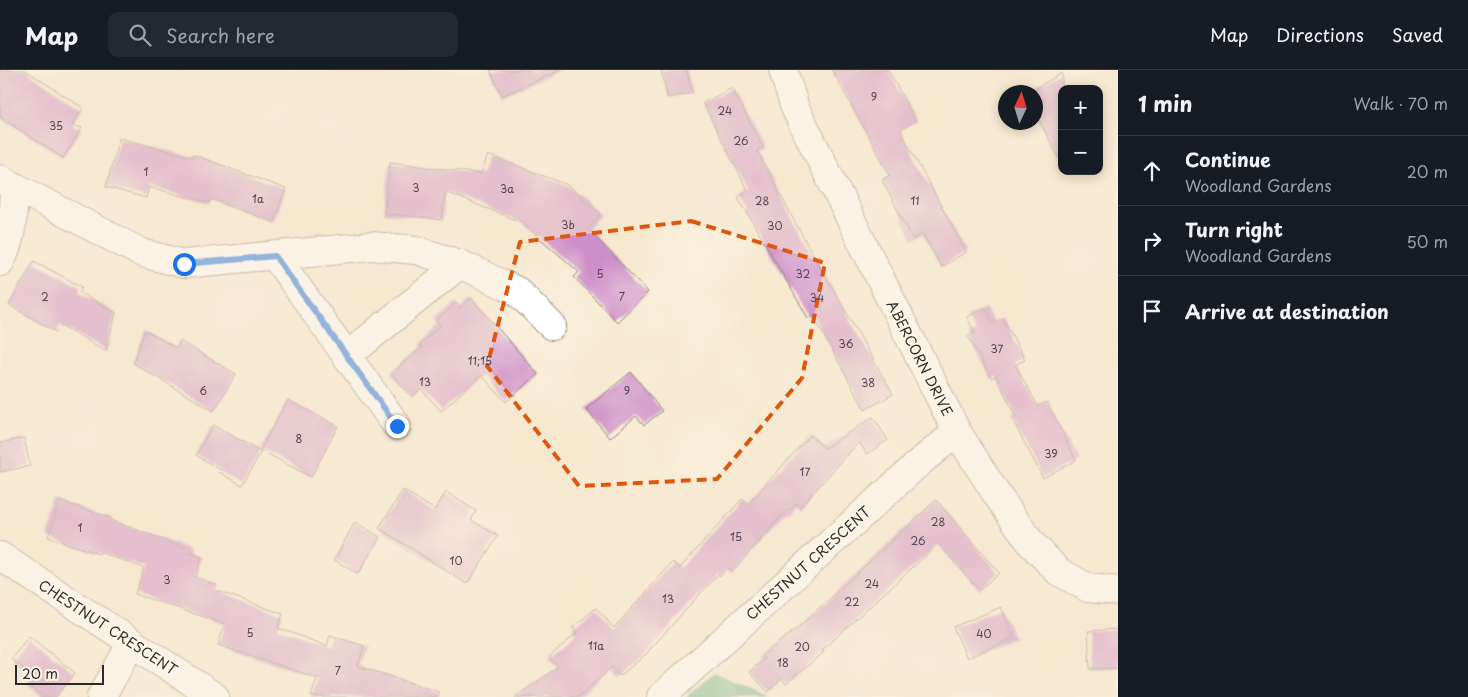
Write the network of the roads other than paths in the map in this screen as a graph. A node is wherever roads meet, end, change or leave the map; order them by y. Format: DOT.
graph roads {
  1 [pos="782,70"];
  2 [pos="7,184"];
  3 [pos="275,256"];
  4 [pos="0,262"];
  5 [pos="460,264"];
  6 [pos="552,326"];
  7 [pos="347,356"];
  8 [pos="397,426"];
  9 [pos="957,432"];
  10 [pos="0,556"];
  11 [pos="1118,592"];
  12 [pos="132,643"];
  13 [pos="101,697"];
  14 [pos="215,697"];
  15 [pos="661,697"];
  1 -- 9 [label="street, ABERCORN DRIVE"];
  2 -- 3 [label="street"];
  2 -- 4 [label="street"];
  3 -- 5 [label="street"];
  3 -- 7 [label="street"];
  5 -- 6 [label="street"];
  5 -- 7 [label="street"];
  7 -- 8 [label="street"];
  9 -- 11 [label="street, ABERCORN DRIVE"];
  9 -- 15 [label="street, CHESTNUT CRESCENT"];
  10 -- 12 [label="street, CHESTNUT CRESCENT"];
  12 -- 13 [label="street"];
  12 -- 14 [label="street, CHESTNUT CRESCENT"];
}
